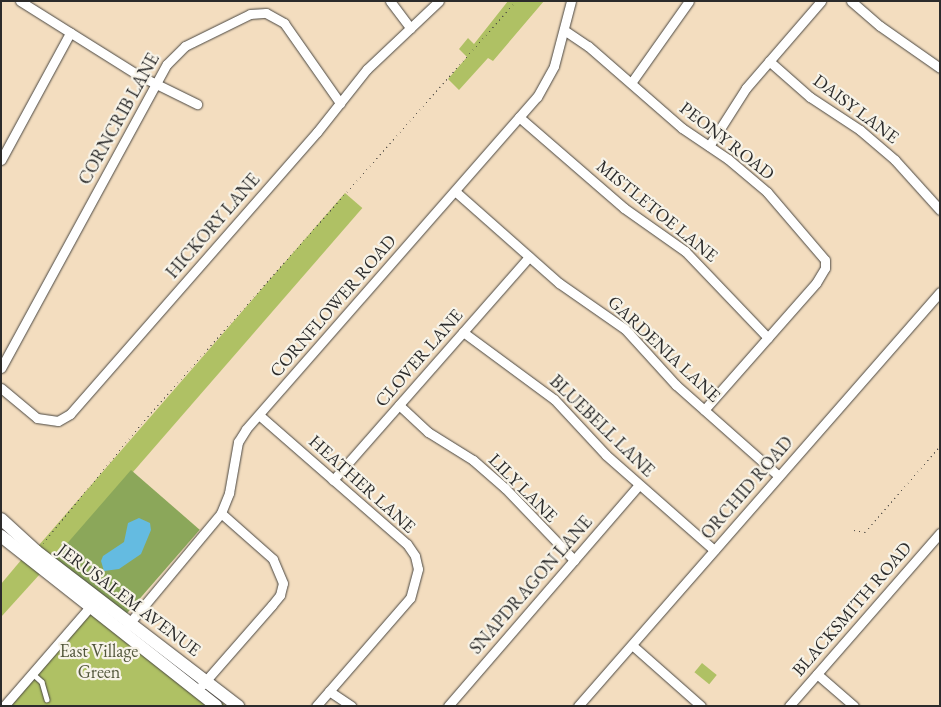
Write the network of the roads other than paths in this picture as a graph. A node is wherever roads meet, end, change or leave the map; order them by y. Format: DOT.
graph roads {
  1 [pos="20,1"];
  2 [pos="390,1"];
  3 [pos="439,1"];
  4 [pos="571,1"];
  5 [pos="689,1"];
  6 [pos="821,1"];
  7 [pos="851,1"];
  8 [pos="410,28"];
  9 [pos="564,30"];
  10 [pos="70,33"];
  11 [pos="769,61"];
  12 [pos="940,68"];
  13 [pos="156,83"];
  14 [pos="631,83"];
  15 [pos="340,103"];
  16 [pos="197,104"];
  17 [pos="519,117"];
  18 [pos="709,146"];
  19 [pos="1,160"];
  20 [pos="455,191"];
  21 [pos="940,210"];
  22 [pos="529,257"];
  23 [pos="939,296"];
  24 [pos="462,332"];
  25 [pos="768,338"];
  26 [pos="1,368"];
  27 [pos="1,388"];
  28 [pos="399,406"];
  29 [pos="704,410"];
  30 [pos="259,415"];
  31 [pos="779,476"];
  32 [pos="333,480"];
  33 [pos="639,485"];
  34 [pos="221,513"];
  35 [pos="1,518"];
  36 [pos="940,533"];
  37 [pos="1,536"];
  38 [pos="714,550"];
  39 [pos="574,560"];
  40 [pos="93,603"];
  41 [pos="130,622"];
  42 [pos="121,632"];
  43 [pos="632,645"];
  44 [pos="32,673"];
  45 [pos="817,674"];
  46 [pos="206,681"];
  47 [pos="197,691"];
  48 [pos="330,691"];
  49 [pos="47,699"];
  50 [pos="232,704"];
  51 [pos="4,706"];
  52 [pos="216,706"];
  53 [pos="316,706"];
  54 [pos="351,706"];
  55 [pos="448,706"];
  56 [pos="578,706"];
  57 [pos="701,706"];
  58 [pos="788,706"];
  59 [pos="854,706"];
  1 -- 10 [label="street"];
  2 -- 8 [label="street"];
  3 -- 8 [label="street, HICKORY LANE"];
  4 -- 9 [label="street, CORNFLOWER ROAD"];
  5 -- 14 [label="street"];
  6 -- 11 [label="street"];
  7 -- 12 [label="street"];
  8 -- 15 [label="street, HICKORY LANE"];
  9 -- 14 [label="street, PEONY ROAD"];
  9 -- 17 [label="street, CORNFLOWER ROAD"];
  10 -- 13 [label="street"];
  10 -- 19 [label="street"];
  11 -- 18 [label="street"];
  11 -- 21 [label="street, DAISY LANE"];
  13 -- 15 [label="street, CORNCRIB LANE"];
  13 -- 16 [label="street"];
  13 -- 26 [label="street, CORNCRIB LANE"];
  14 -- 18 [label="street, PEONY ROAD"];
  15 -- 27 [label="street, HICKORY LANE"];
  17 -- 20 [label="street, CORNFLOWER ROAD"];
  17 -- 25 [label="street, MISTLETOE LANE"];
  18 -- 25 [label="street, PEONY ROAD"];
  20 -- 22 [label="street, GARDENIA LANE"];
  20 -- 30 [label="street, CORNFLOWER ROAD"];
  22 -- 24 [label="street, CLOVER LANE"];
  22 -- 29 [label="street, GARDENIA LANE"];
  23 -- 31 [label="street, ORCHID ROAD"];
  24 -- 28 [label="street, CLOVER LANE"];
  24 -- 33 [label="street, BLUEBELL LANE"];
  25 -- 29 [label="street, PEONY ROAD"];
  28 -- 32 [label="street, CLOVER LANE"];
  28 -- 39 [label="street, LILY LANE"];
  29 -- 31 [label="street, GARDENIA LANE"];
  30 -- 32 [label="street, HEATHER LANE"];
  30 -- 34 [label="street, CORNFLOWER ROAD"];
  31 -- 38 [label="street, ORCHID ROAD"];
  32 -- 48 [label="street, HEATHER LANE"];
  33 -- 38 [label="street, BLUEBELL LANE"];
  33 -- 39 [label="street, SNAPDRAGON LANE"];
  34 -- 41 [label="street, CORNFLOWER ROAD"];
  34 -- 46 [label="street"];
  35 -- 40 [label="main road, JERUSALEM AVENUE"];
  36 -- 45 [label="street, BLACKSMITH ROAD"];
  37 -- 40 [label="main road, JERUSALEM AVENUE"];
  38 -- 43 [label="street, ORCHID ROAD"];
  39 -- 55 [label="street, SNAPDRAGON LANE"];
  40 -- 41 [label="main road, JERUSALEM AVENUE"];
  40 -- 42 [label="main road, JERUSALEM AVENUE"];
  40 -- 44 [label="street"];
  41 -- 42 [label="street, CORNFLOWER ROAD"];
  41 -- 46 [label="main road, JERUSALEM AVENUE"];
  42 -- 47 [label="main road, JERUSALEM AVENUE"];
  43 -- 56 [label="street, ORCHID ROAD"];
  43 -- 57 [label="street"];
  44 -- 49 [label="lane"];
  44 -- 51 [label="street"];
  45 -- 58 [label="street, BLACKSMITH ROAD"];
  45 -- 59 [label="street"];
  46 -- 47 [label="street"];
  46 -- 50 [label="main road, JERUSALEM AVENUE"];
  47 -- 52 [label="main road, JERUSALEM AVENUE"];
  48 -- 53 [label="street, HEATHER LANE"];
  48 -- 54 [label="street"];
}
